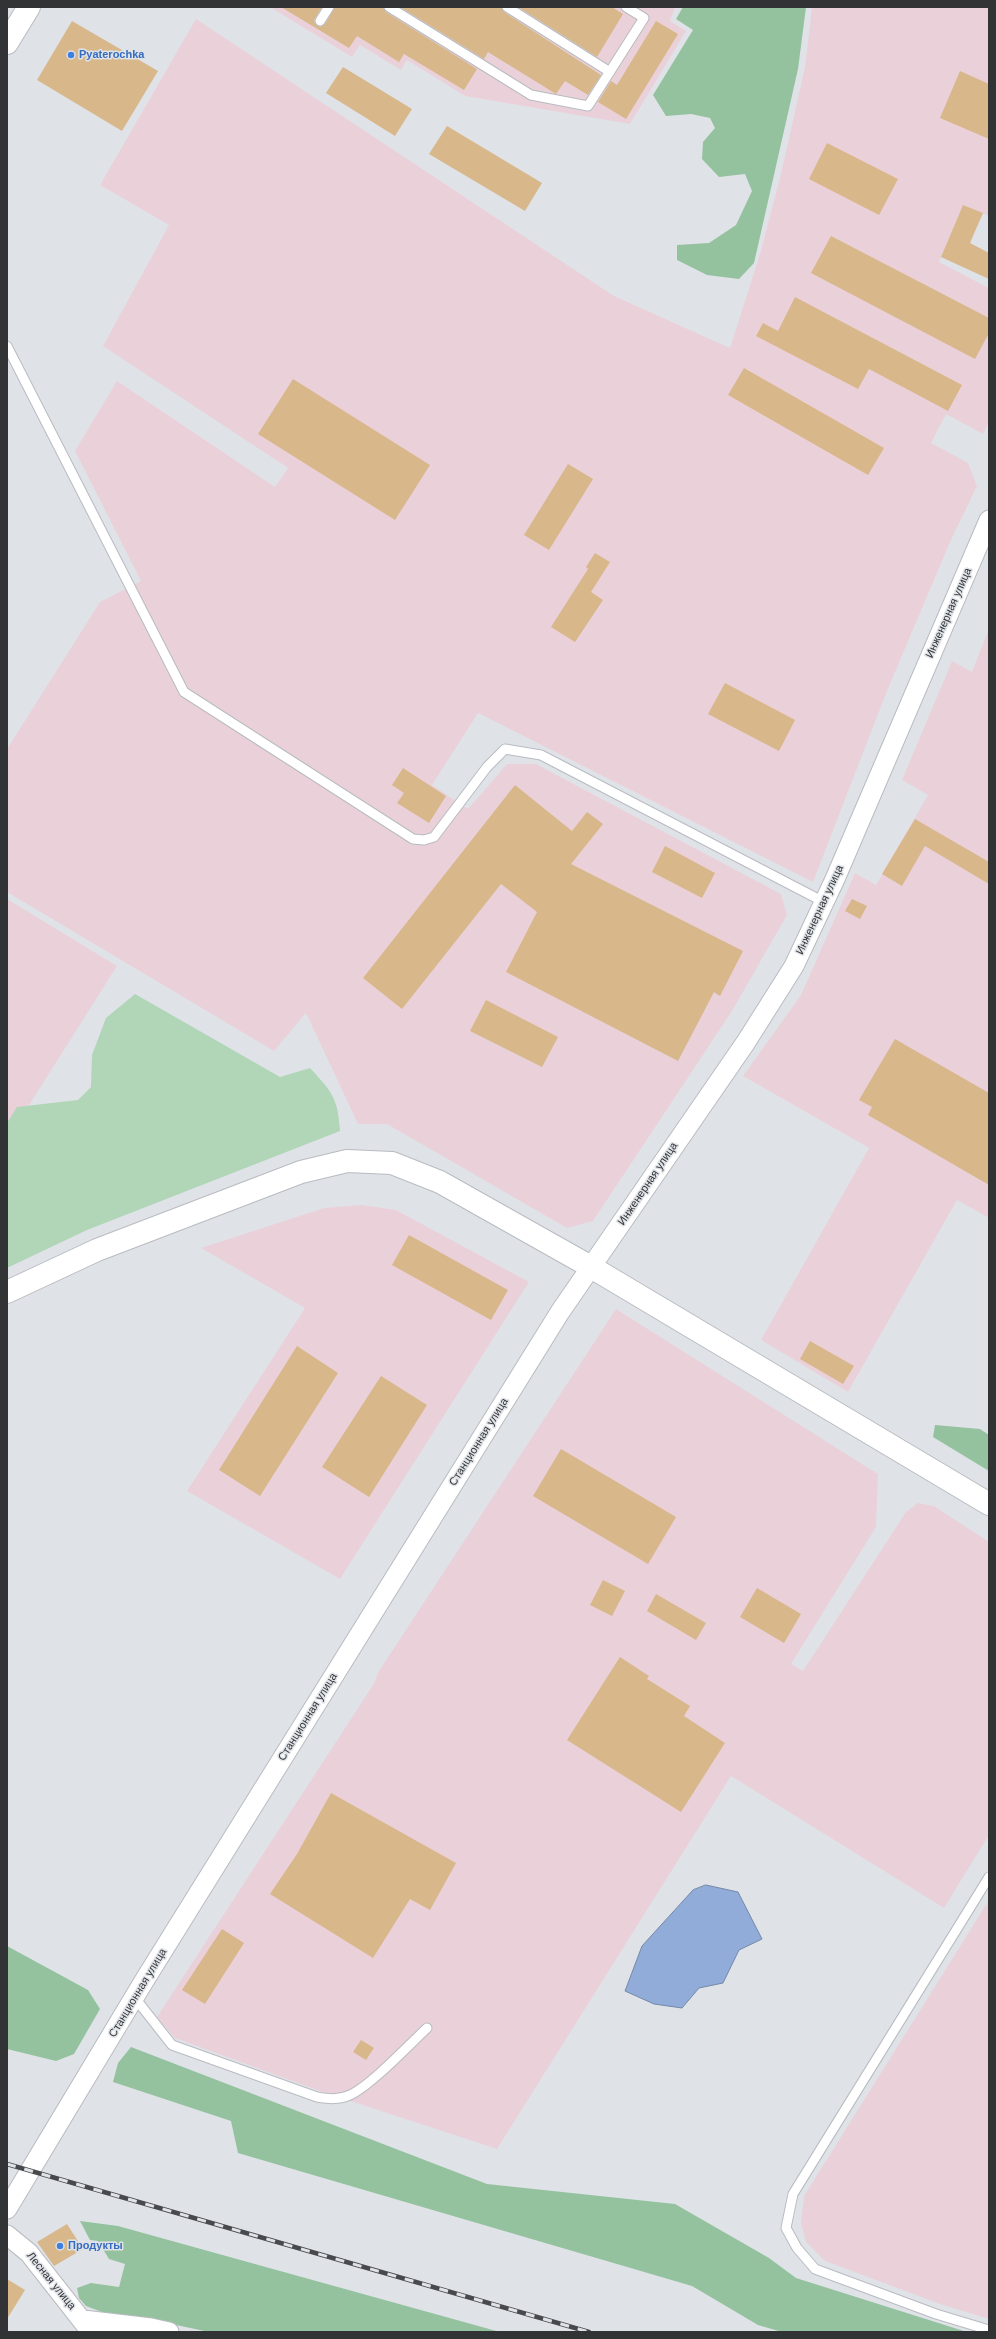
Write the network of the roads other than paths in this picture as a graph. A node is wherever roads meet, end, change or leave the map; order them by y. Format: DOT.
graph roads {
  1 [pos="29,7"];
  2 [pos="329,7"];
  3 [pos="389,7"];
  4 [pos="507,7"];
  5 [pos="626,7"];
  6 [pos="320,22"];
  7 [pos="7,43"];
  8 [pos="610,72"];
  9 [pos="7,346"];
  10 [pos="989,520"];
  11 [pos="824,902"];
  12 [pos="591,1267"];
  13 [pos="7,1292"];
  14 [pos="989,1504"];
  15 [pos="989,1877"];
  16 [pos="135,1998"];
  17 [pos="427,2028"];
  18 [pos="7,2210"];
  19 [pos="7,2235"];
  20 [pos="87,2326"];
  21 [pos="989,2330"];
  22 [pos="169,2332"];
  1 -- 7 [label="street"];
  2 -- 6 [label="lane"];
  3 -- 8 [label="lane"];
  4 -- 8 [label="lane"];
  5 -- 8 [label="lane"];
  9 -- 11 [label="lane"];
  10 -- 11 [label="street, Инженерная улица"];
  11 -- 12 [label="street, Инженерная улица"];
  12 -- 13 [label="street"];
  12 -- 14 [label="street"];
  12 -- 16 [label="street, Станционная улица"];
  15 -- 21 [label="lane"];
  16 -- 17 [label="lane"];
  16 -- 18 [label="street, Станционная улица"];
  19 -- 20 [label="street, Лесная улица"];
  20 -- 22 [label="street"];
}
